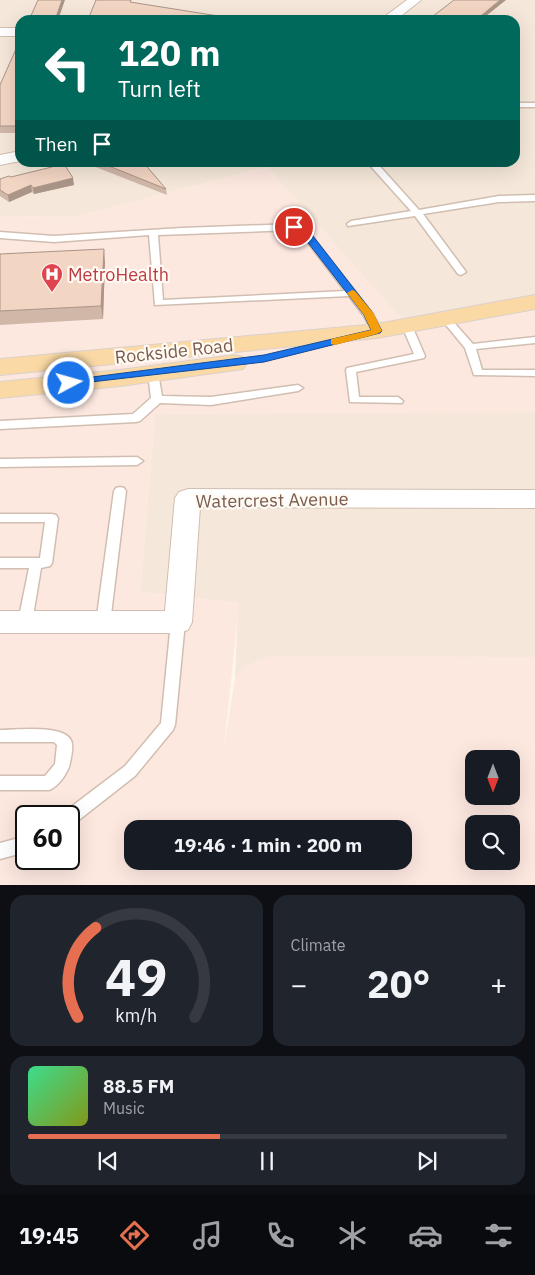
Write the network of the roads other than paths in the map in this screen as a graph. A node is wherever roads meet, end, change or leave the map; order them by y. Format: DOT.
graph roads {
  1 [pos="415,0"];
  2 [pos="394,15"];
  3 [pos="0,32"];
  4 [pos="15,32"];
  5 [pos="520,104"];
  6 [pos="535,105"];
  7 [pos="15,157"];
  8 [pos="0,160"];
  9 [pos="376,167"];
  10 [pos="535,198"];
  11 [pos="418,214"];
  12 [pos="351,224"];
  13 [pos="153,233"];
  14 [pos="0,234"];
  15 [pos="461,272"];
  16 [pos="352,293"];
  17 [pos="535,302"];
  18 [pos="446,319"];
  19 [pos="407,326"];
  20 [pos="377,331"];
  21 [pos="535,340"];
  22 [pos="470,347"];
  23 [pos="0,367"];
  24 [pos="535,373"];
  25 [pos="152,374"];
  26 [pos="298,388"];
  27 [pos="0,390"];
  28 [pos="157,399"];
  29 [pos="398,401"];
  30 [pos="0,425"];
  31 [pos="137,461"];
  32 [pos="0,463"];
  33 [pos="120,491"];
  34 [pos="535,498"];
  35 [pos="0,518"];
  36 [pos="0,563"];
  37 [pos="36,563"];
  38 [pos="12,622"];
  39 [pos="178,622"];
  40 [pos="103,623"];
  41 [pos="0,736"];
  42 [pos="0,783"];
  43 [pos="80,810"];
  44 [pos="15,847"];
  45 [pos="0,851"];
  1 -- 2 [label="street"];
  3 -- 4 [label="street"];
  5 -- 6 [label="lane"];
  7 -- 8 [label="street"];
  9 -- 11 [label="lane"];
  10 -- 11 [label="lane"];
  11 -- 12 [label="lane"];
  11 -- 15 [label="lane"];
  13 -- 14 [label="lane"];
  13 -- 16 [label="lane"];
  13 -- 16 [label="lane"];
  16 -- 20 [label="lane"];
  17 -- 18 [label="main road, Rockside Road"];
  18 -- 19 [label="main road, Rockside Road"];
  18 -- 22 [label="lane"];
  19 -- 20 [label="main road, Rockside Road"];
  19 -- 29 [label="lane"];
  20 -- 23 [label="main road, Rockside Road"];
  20 -- 25 [label="main road, Rockside Road"];
  21 -- 22 [label="lane"];
  22 -- 24 [label="lane"];
  25 -- 27 [label="main road, Rockside Road"];
  25 -- 28 [label="lane"];
  26 -- 28 [label="lane"];
  28 -- 30 [label="lane"];
  31 -- 32 [label="lane"];
  33 -- 40 [label="lane"];
  34 -- 39 [label="street, Watercrest Avenue"];
  35 -- 37 [label="lane"];
  36 -- 37 [label="lane"];
  37 -- 38 [label="lane"];
  38 -- 40 [label="street"];
  39 -- 40 [label="street"];
  39 -- 43 [label="lane"];
  41 -- 42 [label="lane"];
  44 -- 45 [label="lane"];
}
